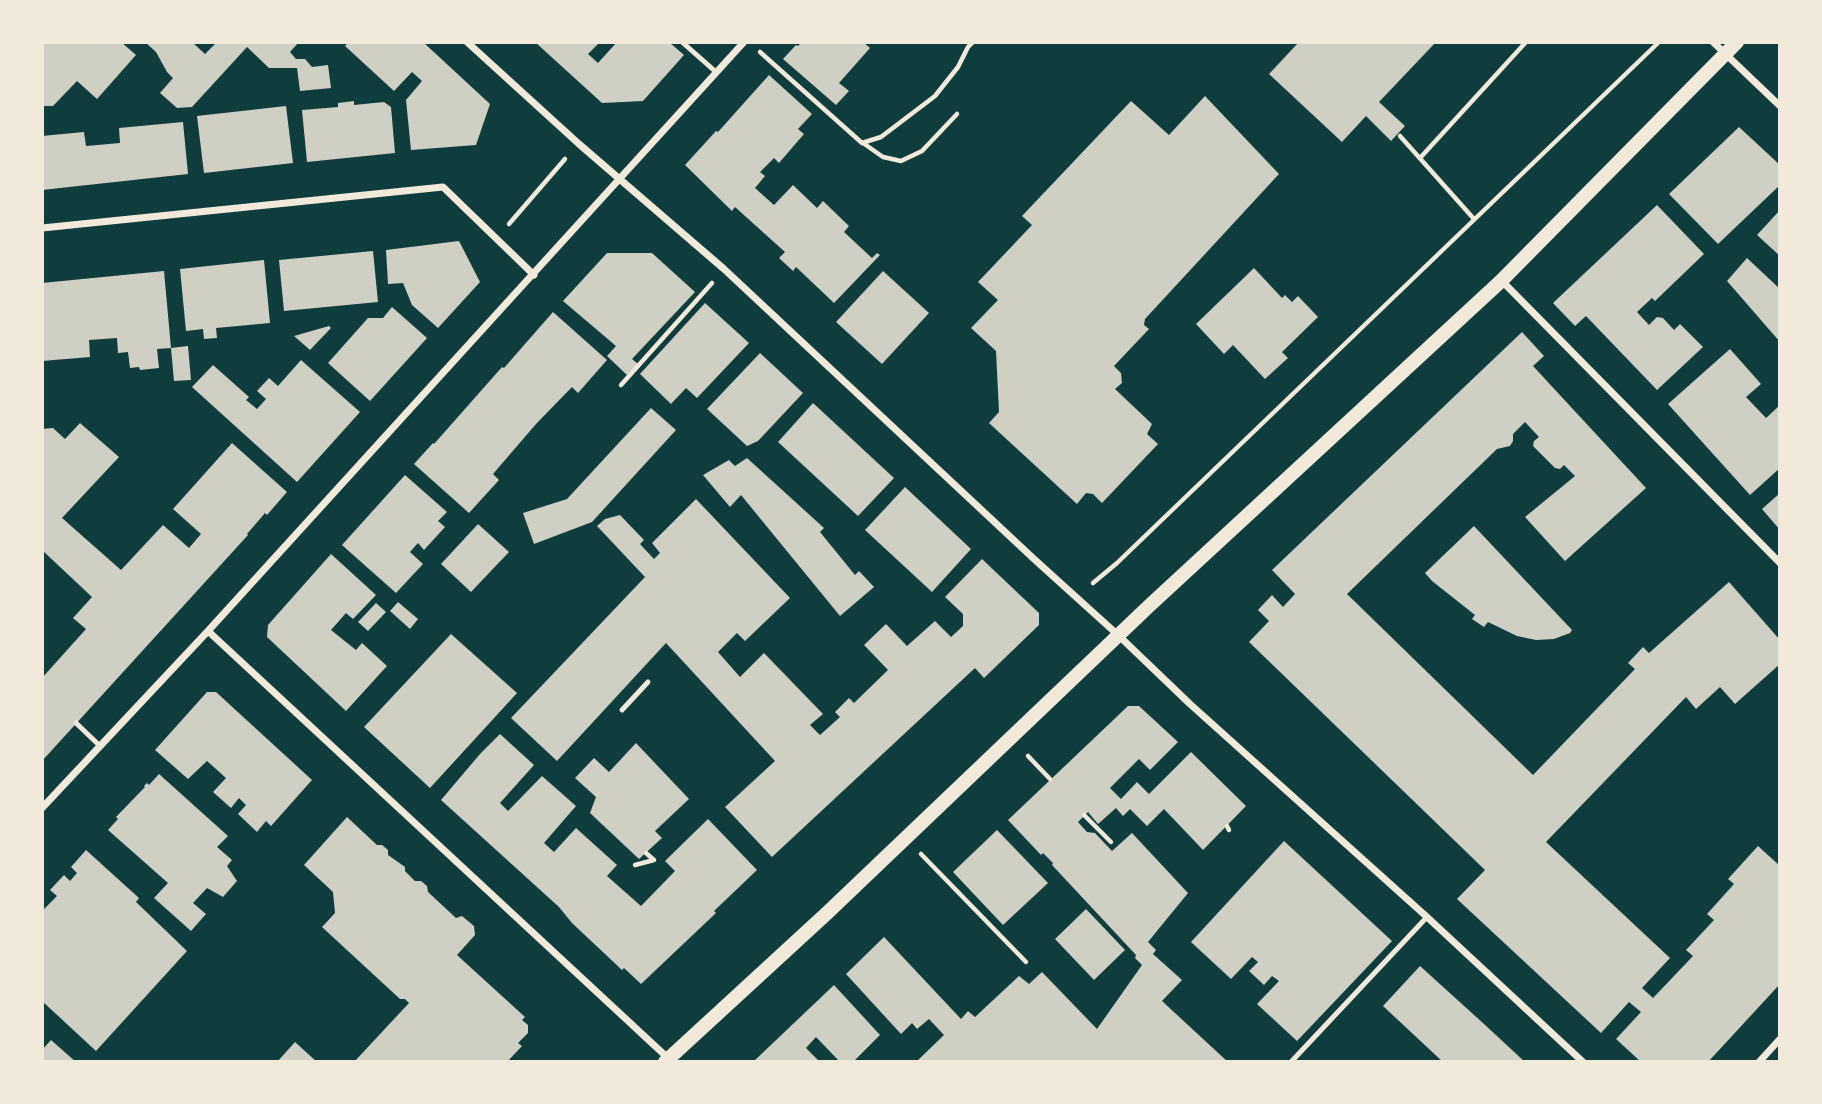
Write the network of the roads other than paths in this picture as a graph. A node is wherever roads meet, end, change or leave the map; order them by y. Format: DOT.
graph roads {
  1 [pos="467,42"];
  2 [pos="682,42"];
  3 [pos="744,42"];
  4 [pos="1713,42"];
  5 [pos="1737,42"];
  6 [pos="1725,53"];
  7 [pos="716,72"];
  8 [pos="1780,106"];
  9 [pos="620,177"];
  10 [pos="42,228"];
  11 [pos="534,275"];
  12 [pos="1501,281"];
  13 [pos="1780,563"];
  14 [pos="208,631"];
  15 [pos="1118,635"];
  16 [pos="648,682"];
  17 [pos="622,710"];
  18 [pos="76,723"];
  19 [pos="100,746"];
  20 [pos="42,808"];
  21 [pos="1427,917"];
  22 [pos="1780,1039"];
  23 [pos="668,1061"];
  24 [pos="1291,1062"];
  25 [pos="1583,1062"];
  26 [pos="1759,1062"];
  1 -- 9 [label="street"];
  2 -- 7 [label="lane"];
  3 -- 7 [label="street"];
  4 -- 6 [label="street"];
  5 -- 6 [label="main road"];
  6 -- 8 [label="street"];
  6 -- 12 [label="main road"];
  7 -- 9 [label="street"];
  9 -- 11 [label="street"];
  9 -- 15 [label="street"];
  10 -- 11 [label="street"];
  11 -- 14 [label="street"];
  12 -- 13 [label="street"];
  12 -- 15 [label="main road"];
  14 -- 19 [label="street"];
  14 -- 23 [label="street"];
  15 -- 21 [label="street"];
  15 -- 23 [label="main road"];
  16 -- 17 [label="lane"];
  18 -- 19 [label="lane"];
  19 -- 20 [label="street"];
  21 -- 24 [label="lane"];
  21 -- 25 [label="street"];
  22 -- 26 [label="street"];
}
